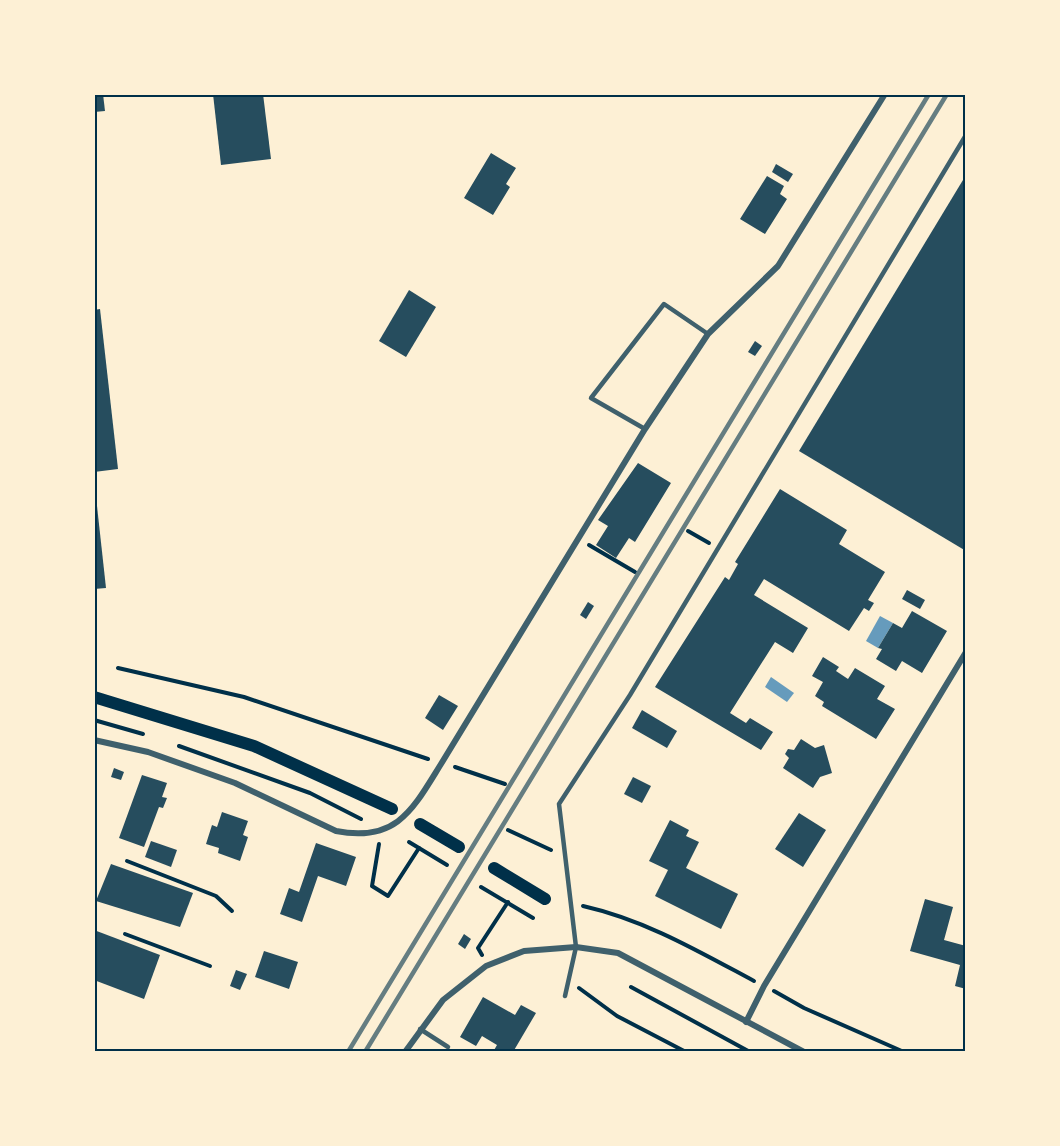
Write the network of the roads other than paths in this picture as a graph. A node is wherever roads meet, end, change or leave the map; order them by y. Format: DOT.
graph roads {
  1 [pos="885,94"];
  2 [pos="966,135"];
  3 [pos="708,334"];
  4 [pos="645,429"];
  5 [pos="966,652"];
  6 [pos="94,697"];
  7 [pos="94,741"];
  8 [pos="392,809"];
  9 [pos="420,824"];
  10 [pos="459,847"];
  11 [pos="494,868"];
  12 [pos="545,899"];
  13 [pos="576,947"];
  14 [pos="565,996"];
  15 [pos="746,1022"];
  16 [pos="420,1029"];
  17 [pos="448,1047"];
  18 [pos="405,1052"];
  19 [pos="804,1052"];
  1 -- 3 [label="street"];
  2 -- 13 [label="lane"];
  3 -- 4 [label="street"];
  3 -- 4 [label="lane"];
  4 -- 7 [label="street"];
  5 -- 15 [label="street"];
  6 -- 8 [label="main road"];
  9 -- 10 [label="main road"];
  11 -- 12 [label="main road"];
  13 -- 14 [label="lane"];
  13 -- 15 [label="street"];
  13 -- 16 [label="street"];
  15 -- 19 [label="street"];
  16 -- 17 [label="lane"];
  16 -- 18 [label="street"];
}
